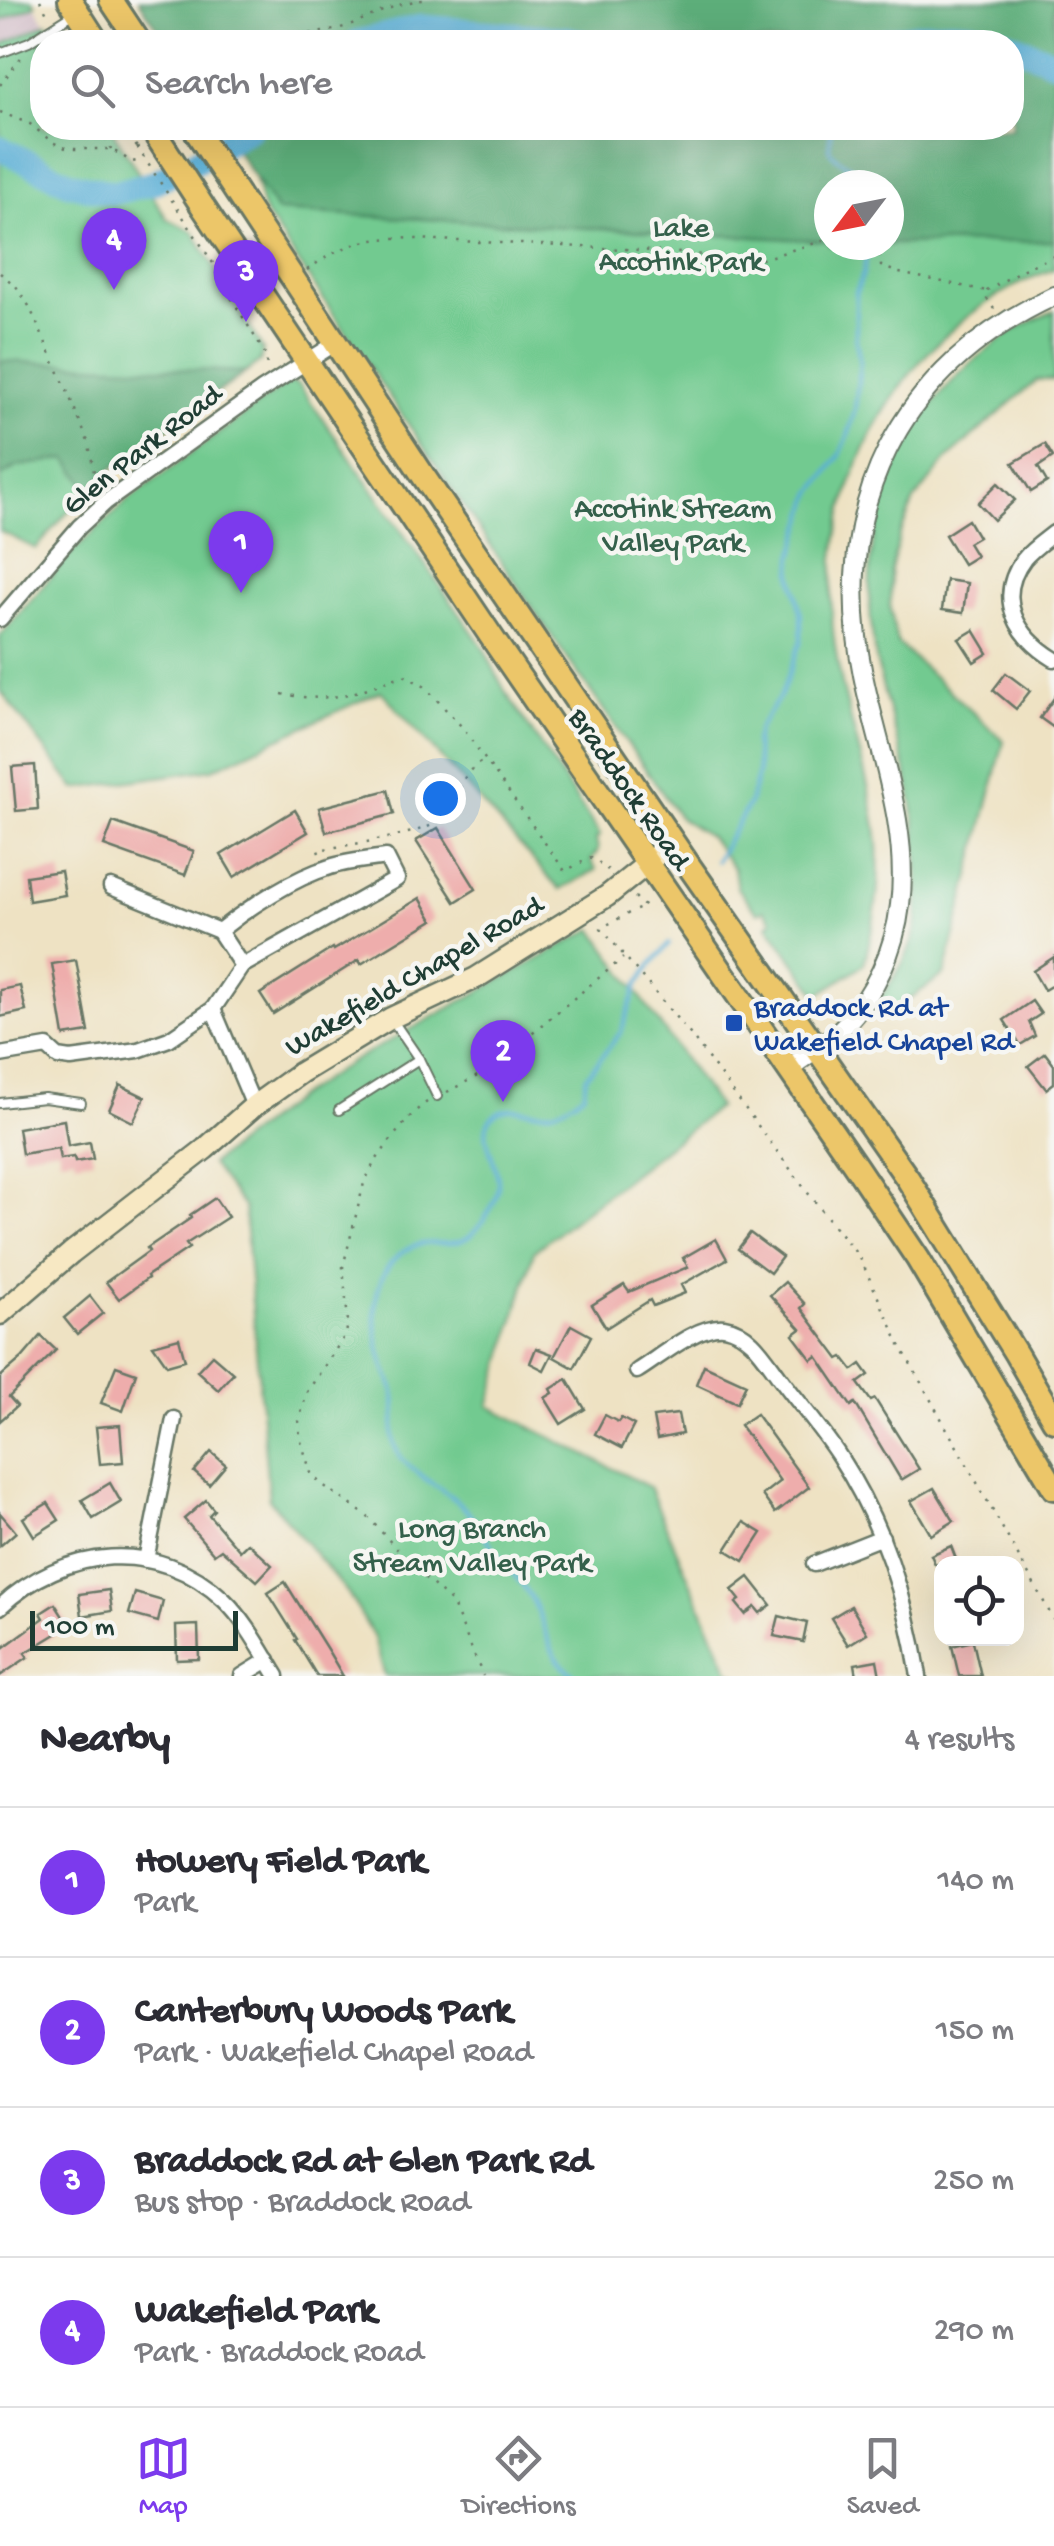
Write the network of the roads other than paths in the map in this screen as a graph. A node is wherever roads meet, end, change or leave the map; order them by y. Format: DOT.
graph roads {
  1 [pos="111,0"];
  2 [pos="73,6"];
  3 [pos="50,30"];
  4 [pos="89,30"];
  5 [pos="131,30"];
  6 [pos="30,41"];
  7 [pos="0,52"];
  8 [pos="150,140"];
  9 [pos="202,140"];
  10 [pos="1054,296"];
  11 [pos="336,343"];
  12 [pos="305,362"];
  13 [pos="1054,533"];
  14 [pos="0,618"];
  15 [pos="1054,659"];
  16 [pos="672,841"];
  17 [pos="648,864"];
  18 [pos="112,887"];
  19 [pos="219,931"];
  20 [pos="242,966"];
  21 [pos="213,1010"];
  22 [pos="391,1018"];
  23 [pos="818,1048"];
  24 [pos="0,1054"];
  25 [pos="419,1059"];
  26 [pos="789,1068"];
  27 [pos="437,1096"];
  28 [pos="0,1103"];
  29 [pos="81,1103"];
  30 [pos="254,1106"];
  31 [pos="339,1110"];
  32 [pos="0,1314"];
  33 [pos="638,1371"];
  34 [pos="174,1419"];
  35 [pos="1054,1420"];
  36 [pos="1054,1488"];
  37 [pos="882,1536"];
  38 [pos="146,1560"];
  39 [pos="814,1564"];
  40 [pos="0,1607"];
  41 [pos="268,1660"];
  42 [pos="242,1676"];
  43 [pos="278,1676"];
  44 [pos="919,1676"];
  1 -- 5 [label="main road"];
  2 -- 3 [label="lane"];
  2 -- 4 [label="main road"];
  6 -- 7 [label="lane"];
  8 -- 12 [label="main road, Braddock Road, bridge"];
  9 -- 11 [label="main road, Braddock Road"];
  10 -- 23 [label="street"];
  11 -- 12 [label="street, Glen Park Road"];
  11 -- 16 [label="main road, Braddock Road"];
  12 -- 14 [label="street, Glen Park Road"];
  12 -- 17 [label="main road, Braddock Road"];
  13 -- 15 [label="street"];
  16 -- 17 [label="main road, Wakefield Chapel Road"];
  16 -- 23 [label="main road, Braddock Road"];
  17 -- 22 [label="main road, Wakefield Chapel Road"];
  17 -- 26 [label="main road, Braddock Road"];
  18 -- 19 [label="street"];
  19 -- 20 [label="street"];
  19 -- 20 [label="street"];
  20 -- 21 [label="street"];
  21 -- 24 [label="street"];
  21 -- 30 [label="street"];
  22 -- 25 [label="lane"];
  22 -- 30 [label="main road, Wakefield Chapel Road"];
  23 -- 26 [label="street"];
  23 -- 35 [label="main road, Braddock Road"];
  25 -- 27 [label="lane"];
  25 -- 31 [label="lane"];
  26 -- 36 [label="main road, Braddock Road"];
  28 -- 29 [label="lane"];
  30 -- 32 [label="main road, Wakefield Chapel Road"];
  33 -- 37 [label="street"];
  34 -- 38 [label="street"];
  37 -- 39 [label="street"];
  37 -- 44 [label="street"];
  38 -- 40 [label="street"];
  38 -- 41 [label="street"];
  41 -- 42 [label="street"];
  41 -- 43 [label="street"];
}
